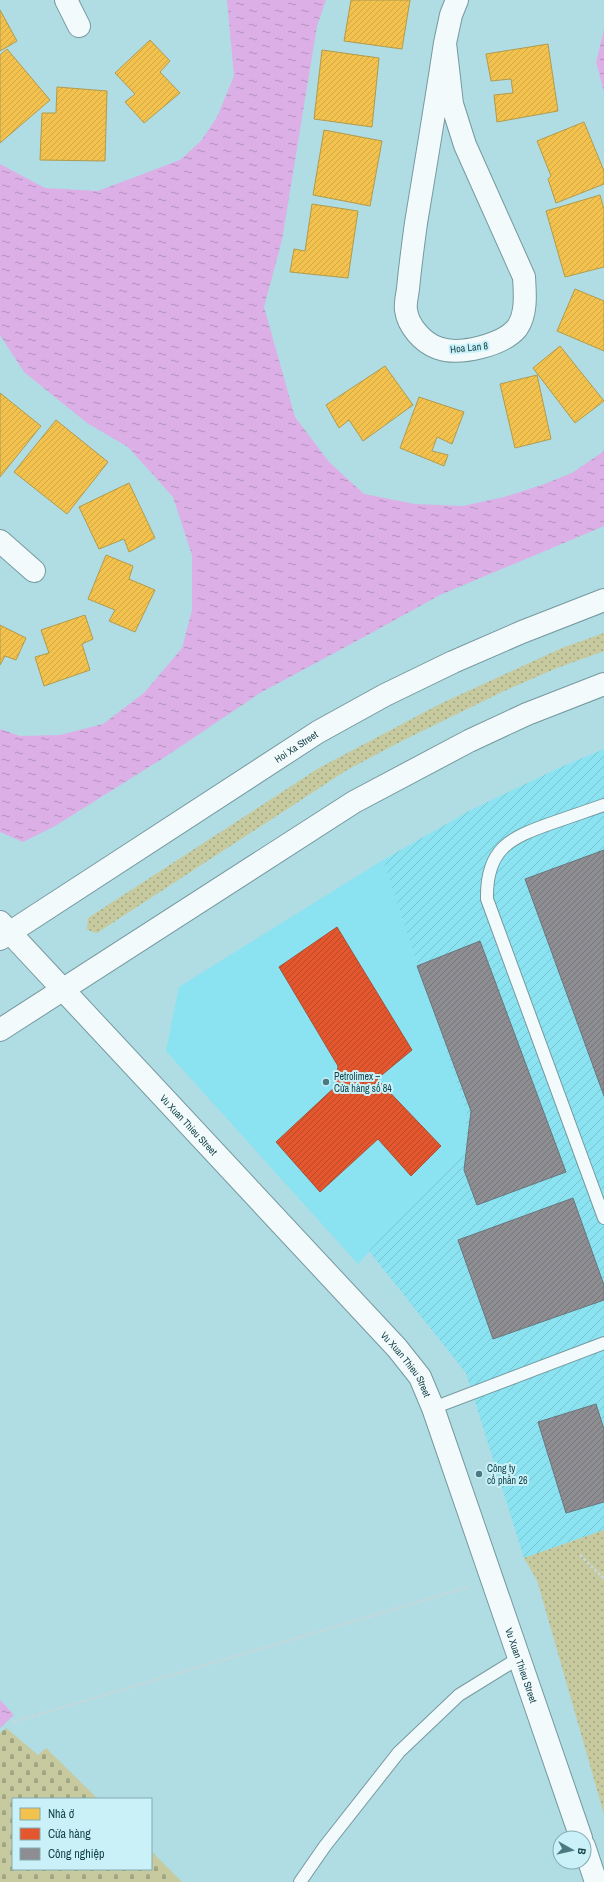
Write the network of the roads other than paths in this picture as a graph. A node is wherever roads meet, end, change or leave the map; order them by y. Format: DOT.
graph roads {
  1 [pos="66,0"];
  2 [pos="457,0"];
  3 [pos="79,26"];
  4 [pos="445,43"];
  5 [pos="0,541"];
  6 [pos="34,571"];
  7 [pos="604,600"];
  8 [pos="604,684"];
  9 [pos="604,805"];
  10 [pos="3,932"];
  11 [pos="64,990"];
  12 [pos="0,1030"];
  13 [pos="604,1218"];
  14 [pos="604,1343"];
  15 [pos="433,1408"];
  16 [pos="519,1658"];
  17 [pos="578,1830"];
  18 [pos="592,1870"];
  19 [pos="300,1882"];
  20 [pos="596,1882"];
  1 -- 3 [label="main road"];
  2 -- 4 [label="main road, Hoa Lan 8"];
  4 -- 4 [label="main road, Hoa Lan 8"];
  5 -- 6 [label="main road"];
  7 -- 10 [label="main road, Hoi Xa Street"];
  8 -- 11 [label="main road"];
  9 -- 13 [label="lane"];
  10 -- 11 [label="main road, Vu Xuan Thieu Street"];
  11 -- 12 [label="main road"];
  11 -- 15 [label="main road, Vu Xuan Thieu Street"];
  14 -- 15 [label="lane"];
  15 -- 16 [label="main road, Vu Xuan Thieu Street"];
  16 -- 17 [label="main road, Vu Xuan Thieu Street"];
  16 -- 19 [label="lane"];
  18 -- 20 [label="main road"];
}
